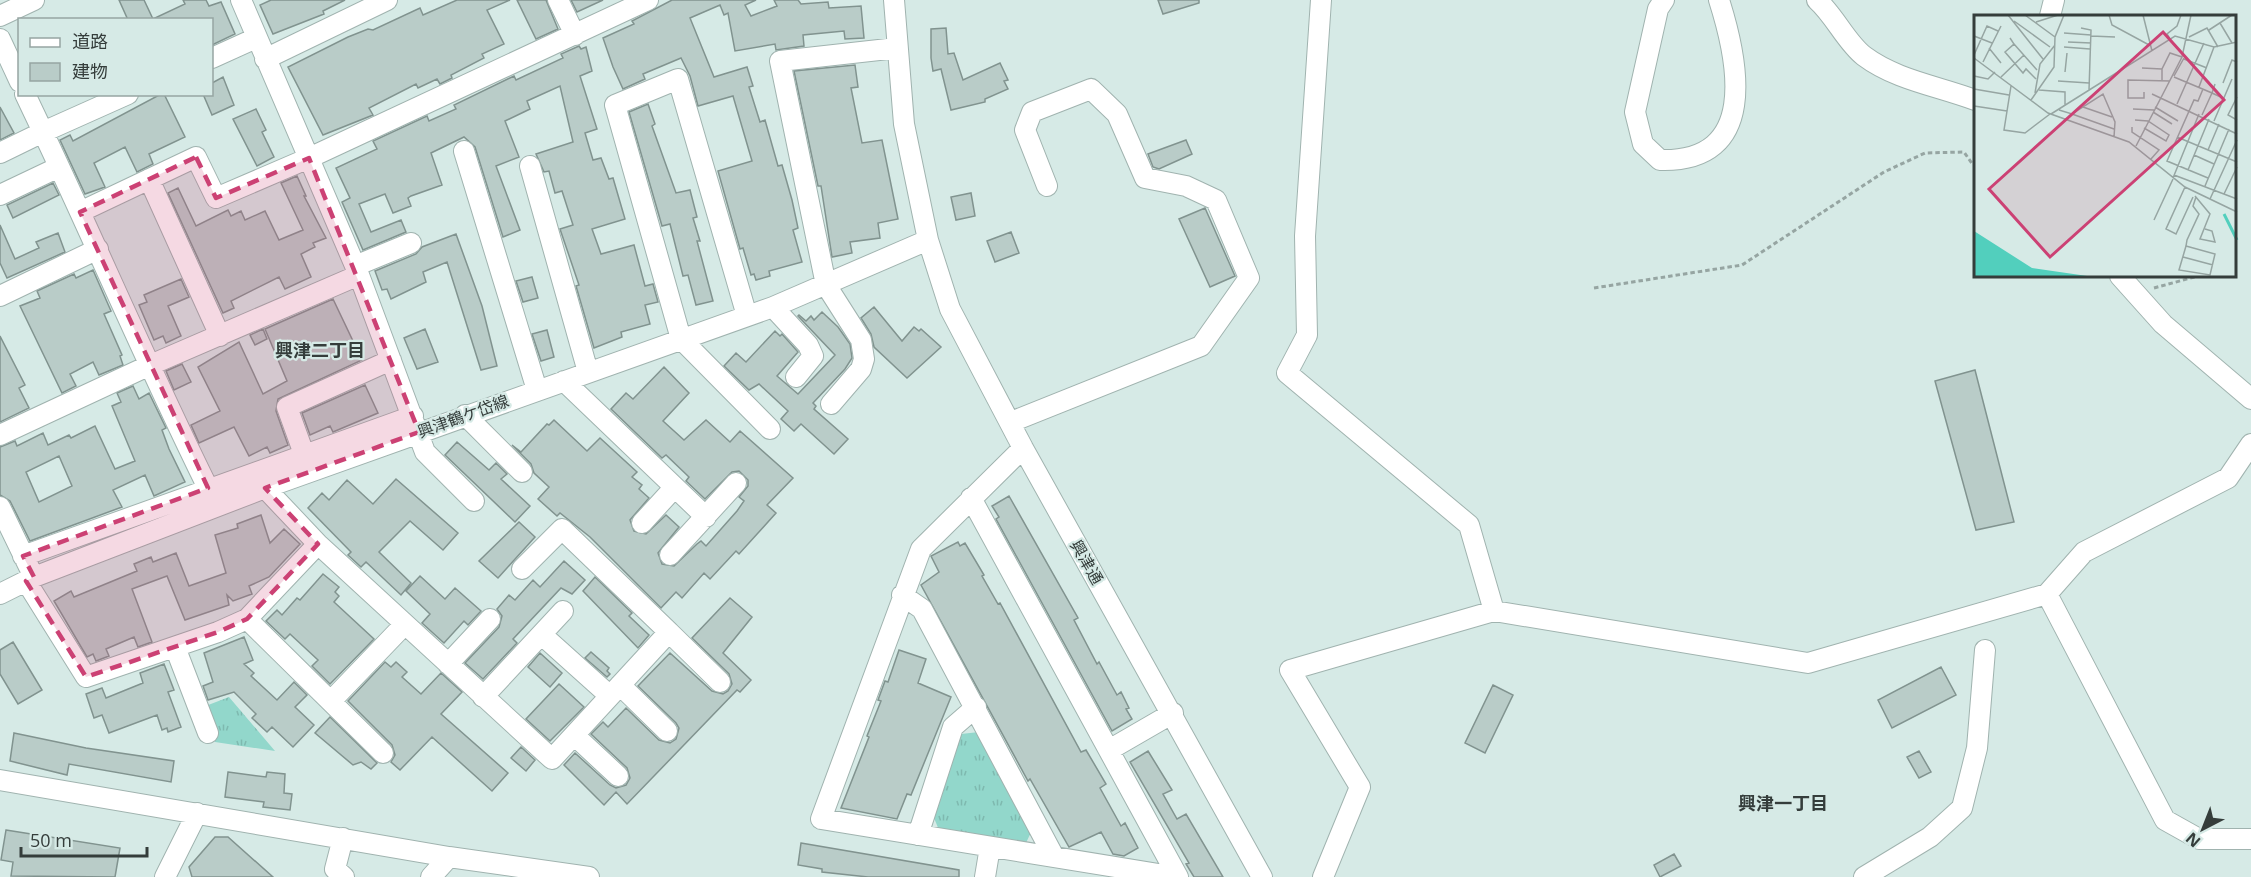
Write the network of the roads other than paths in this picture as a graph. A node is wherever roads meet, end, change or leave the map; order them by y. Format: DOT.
graph roads {
  1 [pos="34,0"];
  2 [pos="242,0"];
  3 [pos="387,0"];
  4 [pos="558,0"];
  5 [pos="648,0"];
  6 [pos="894,0"];
  7 [pos="1321,0"];
  8 [pos="1664,0"];
  9 [pos="1719,0"];
  10 [pos="1817,0"];
  11 [pos="2054,0"];
  12 [pos="2050,15"];
  13 [pos="0,16"];
  14 [pos="575,35"];
  15 [pos="256,38"];
  16 [pos="0,39"];
  17 [pos="897,48"];
  18 [pos="213,57"];
  19 [pos="265,59"];
  20 [pos="18,78"];
  21 [pos="26,96"];
  22 [pos="124,96"];
  23 [pos="1974,99"];
  24 [pos="43,132"];
  25 [pos="464,151"];
  26 [pos="0,153"];
  27 [pos="309,158"];
  28 [pos="530,166"];
  29 [pos="59,167"];
  30 [pos="149,179"];
  31 [pos="1047,186"];
  32 [pos="0,195"];
  33 [pos="80,212"];
  34 [pos="928,240"];
  35 [pos="411,243"];
  36 [pos="98,249"];
  37 [pos="357,271"];
  38 [pos="2122,278"];
  39 [pos="826,285"];
  40 [pos="2,290"];
  41 [pos="772,307"];
  42 [pos="747,316"];
  43 [pos="220,336"];
  44 [pos="681,339"];
  45 [pos="391,360"];
  46 [pos="148,366"];
  47 [pos="588,372"];
  48 [pos="796,377"];
  49 [pos="564,381"];
  50 [pos="537,390"];
  51 [pos="2251,399"];
  52 [pos="831,404"];
  53 [pos="465,415"];
  54 [pos="1011,422"];
  55 [pos="416,424"];
  56 [pos="770,429"];
  57 [pos="0,435"];
  58 [pos="1023,448"];
  59 [pos="2250,448"];
  60 [pos="304,454"];
  61 [pos="522,472"];
  62 [pos="736,483"];
  63 [pos="208,488"];
  64 [pos="265,488"];
  65 [pos="674,488"];
  66 [pos="971,498"];
  67 [pos="474,501"];
  68 [pos="0,507"];
  69 [pos="706,517"];
  70 [pos="642,523"];
  71 [pos="318,544"];
  72 [pos="670,555"];
  73 [pos="23,556"];
  74 [pos="522,569"];
  75 [pos="30,579"];
  76 [pos="0,594"];
  77 [pos="2047,594"];
  78 [pos="902,595"];
  79 [pos="563,611"];
  80 [pos="1494,611"];
  81 [pos="247,619"];
  82 [pos="490,619"];
  83 [pos="405,624"];
  84 [pos="669,632"];
  85 [pos="542,635"];
  86 [pos="175,647"];
  87 [pos="1985,650"];
  88 [pos="448,664"];
  89 [pos="720,682"];
  90 [pos="615,691"];
  91 [pos="483,698"];
  92 [pos="332,700"];
  93 [pos="976,707"];
  94 [pos="1173,713"];
  95 [pos="667,731"];
  96 [pos="208,733"];
  97 [pos="574,735"];
  98 [pos="1109,750"];
  99 [pos="383,753"];
  100 [pos="618,776"];
  101 [pos="0,780"];
  102 [pos="197,813"];
  103 [pos="918,835"];
  104 [pos="343,838"];
  105 [pos="2251,839"];
  106 [pos="990,847"];
  107 [pos="1053,855"];
  108 [pos="449,857"];
  109 [pos="175,858"];
  110 [pos="165,877"];
  111 [pos="182,877"];
  112 [pos="344,877"];
  113 [pos="431,877"];
  114 [pos="589,877"];
  115 [pos="985,877"];
  116 [pos="1178,877"];
  117 [pos="1262,877"];
  118 [pos="1323,877"];
  119 [pos="1864,877"];
  1 -- 13 [label="street"];
  2 -- 15 [label="street"];
  3 -- 19 [label="street"];
  4 -- 14 [label="street"];
  5 -- 14 [label="street"];
  6 -- 17 [label="street, 興津通"];
  7 -- 80 [label="street"];
  8 -- 9 [label="street"];
  10 -- 23 [label="street"];
  11 -- 12 [label="street"];
  14 -- 27 [label="street"];
  15 -- 18 [label="street"];
  15 -- 19 [label="street"];
  16 -- 20 [label="street"];
  17 -- 34 [label="street, 興津通"];
  17 -- 39 [label="street"];
  19 -- 27 [label="street"];
  21 -- 24 [label="street"];
  22 -- 24 [label="street"];
  24 -- 26 [label="street"];
  24 -- 29 [label="street"];
  25 -- 50 [label="street"];
  27 -- 30 [label="street"];
  27 -- 37 [label="street"];
  28 -- 47 [label="street"];
  29 -- 32 [label="street"];
  29 -- 33 [label="street"];
  30 -- 33 [label="street"];
  30 -- 43 [label="street"];
  31 -- 54 [label="street"];
  33 -- 36 [label="street"];
  34 -- 39 [label="street, 興津鶴ケ岱線"];
  34 -- 54 [label="street, 興津通"];
  35 -- 37 [label="street"];
  36 -- 40 [label="street"];
  36 -- 46 [label="street"];
  37 -- 43 [label="street"];
  37 -- 45 [label="street"];
  38 -- 51 [label="street"];
  39 -- 41 [label="street, 興津鶴ケ岱線"];
  39 -- 52 [label="street"];
  41 -- 42 [label="street, 興津鶴ケ岱線"];
  41 -- 48 [label="street"];
  42 -- 44 [label="street, 興津鶴ケ岱線"];
  42 -- 44 [label="street"];
  43 -- 46 [label="street"];
  44 -- 47 [label="street, 興津鶴ケ岱線"];
  44 -- 56 [label="street"];
  45 -- 55 [label="street"];
  45 -- 60 [label="street"];
  46 -- 57 [label="street"];
  46 -- 63 [label="street"];
  47 -- 49 [label="street, 興津鶴ケ岱線"];
  49 -- 50 [label="street, 興津鶴ケ岱線"];
  49 -- 65 [label="street"];
  50 -- 53 [label="street, 興津鶴ケ岱線"];
  53 -- 55 [label="street, 興津鶴ケ岱線"];
  53 -- 61 [label="street"];
  54 -- 58 [label="street, 興津通"];
  55 -- 60 [label="street"];
  55 -- 64 [label="street, 興津鶴ケ岱線"];
  55 -- 67 [label="street"];
  58 -- 66 [label="street"];
  58 -- 94 [label="street, 興津通"];
  59 -- 77 [label="street"];
  60 -- 63 [label="street"];
  62 -- 69 [label="street"];
  63 -- 73 [label="street"];
  64 -- 71 [label="street"];
  64 -- 75 [label="street, 興津鶴ケ岱線"];
  65 -- 69 [label="street"];
  65 -- 70 [label="street"];
  66 -- 78 [label="street"];
  66 -- 98 [label="street"];
  68 -- 73 [label="street"];
  69 -- 72 [label="street"];
  71 -- 81 [label="street"];
  71 -- 83 [label="street"];
  73 -- 75 [label="street"];
  74 -- 84 [label="street"];
  75 -- 76 [label="street, 興津鶴ケ岱線"];
  75 -- 86 [label="street"];
  77 -- 80 [label="street"];
  77 -- 105 [label="street"];
  78 -- 93 [label="street"];
  78 -- 103 [label="street"];
  79 -- 85 [label="street"];
  80 -- 118 [label="street"];
  81 -- 86 [label="street"];
  81 -- 92 [label="street"];
  82 -- 88 [label="street"];
  83 -- 88 [label="street"];
  83 -- 92 [label="street"];
  84 -- 89 [label="street"];
  84 -- 90 [label="street"];
  85 -- 90 [label="street"];
  85 -- 91 [label="street"];
  86 -- 96 [label="street"];
  87 -- 119 [label="street"];
  88 -- 91 [label="street"];
  90 -- 95 [label="street"];
  90 -- 97 [label="street"];
  91 -- 97 [label="street"];
  92 -- 99 [label="street"];
  93 -- 103 [label="street"];
  93 -- 107 [label="street"];
  94 -- 98 [label="street"];
  94 -- 117 [label="street, 興津通"];
  97 -- 100 [label="street"];
  98 -- 116 [label="street"];
  101 -- 102 [label="street"];
  102 -- 104 [label="street"];
  102 -- 109 [label="street"];
  103 -- 106 [label="street"];
  104 -- 108 [label="street"];
  104 -- 112 [label="street"];
  106 -- 107 [label="street"];
  106 -- 115 [label="street"];
  107 -- 116 [label="street"];
  108 -- 113 [label="street"];
  108 -- 114 [label="street"];
  109 -- 110 [label="street"];
  109 -- 111 [label="street"];
}
